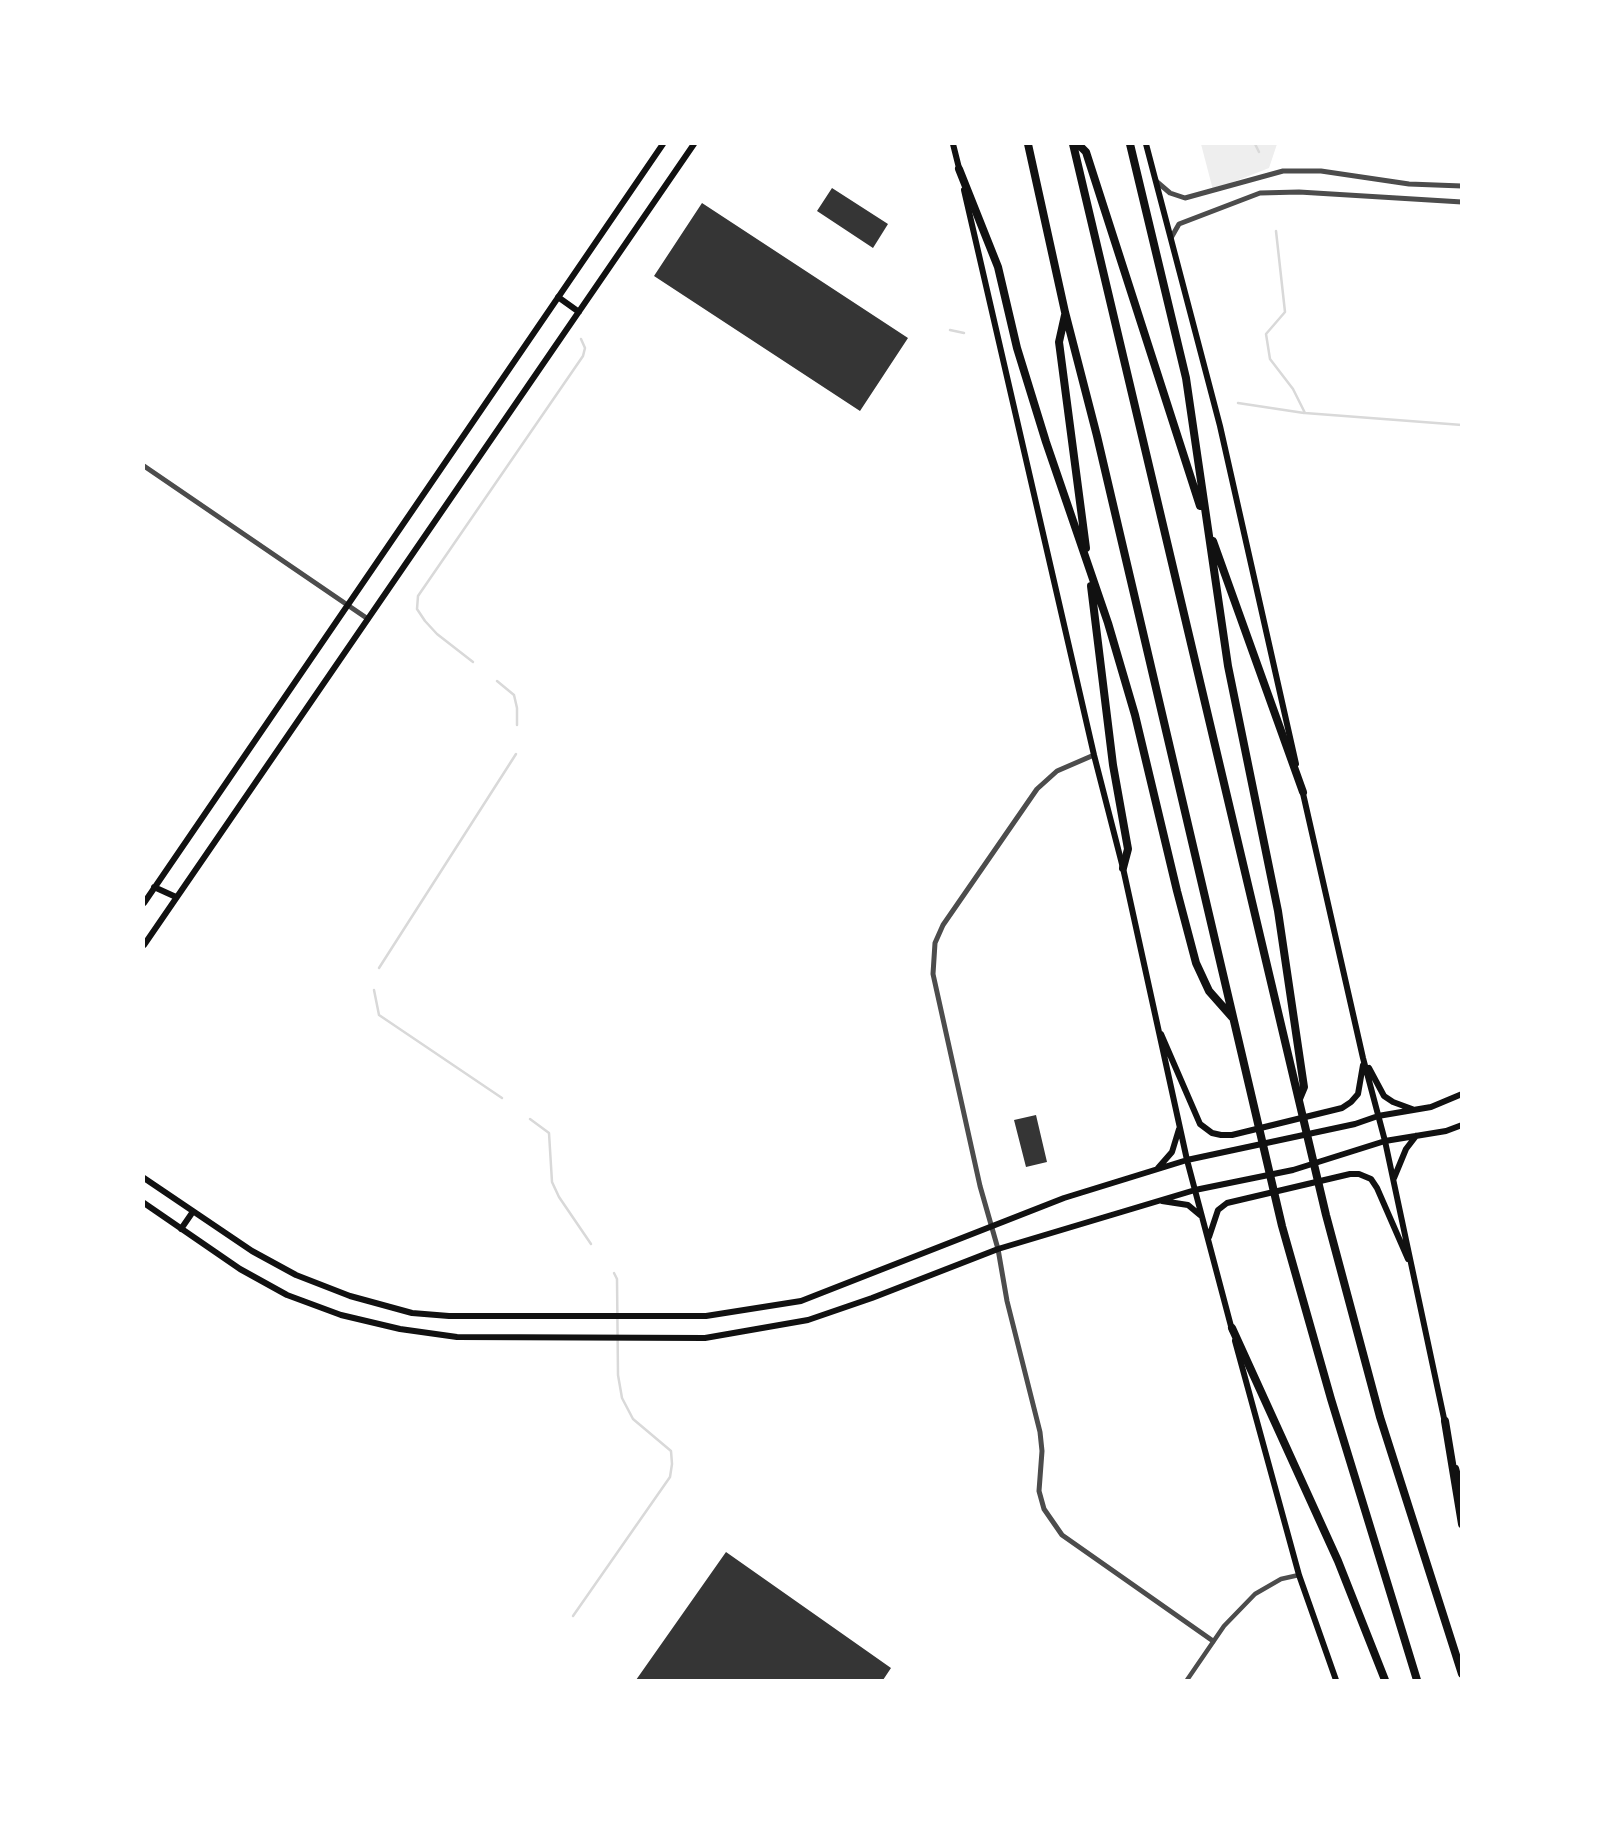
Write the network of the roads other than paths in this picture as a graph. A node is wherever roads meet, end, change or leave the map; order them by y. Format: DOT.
graph roads {
  1 [pos="663,144"];
  2 [pos="694,144"];
  3 [pos="953,144"];
  4 [pos="1028,144"];
  5 [pos="1075,144"];
  6 [pos="1130,144"];
  7 [pos="1146,144"];
  8 [pos="959,169"];
  9 [pos="1156,181"];
  10 [pos="1461,186"];
  11 [pos="1461,202"];
  12 [pos="1171,238"];
  13 [pos="558,298"];
  14 [pos="579,312"];
  15 [pos="1065,312"];
  16 [pos="144,467"];
  17 [pos="347,604"];
  18 [pos="368,618"];
  19 [pos="1094,755"];
  20 [pos="1303,792"];
  21 [pos="1123,868"];
  22 [pos="154,887"];
  23 [pos="176,897"];
  24 [pos="144,903"];
  25 [pos="144,945"];
  26 [pos="1234,1019"];
  27 [pos="1155,1020"];
  28 [pos="1363,1058"];
  29 [pos="1461,1094"];
  30 [pos="1299,1099"];
  31 [pos="1414,1110"];
  32 [pos="1378,1116"];
  33 [pos="1461,1125"];
  34 [pos="1180,1127"];
  35 [pos="1416,1136"];
  36 [pos="1385,1142"];
  37 [pos="1187,1160"];
  38 [pos="1156,1170"];
  39 [pos="144,1178"];
  40 [pos="1394,1180"];
  41 [pos="1195,1190"];
  42 [pos="1160,1200"];
  43 [pos="144,1203"];
  44 [pos="192,1213"];
  45 [pos="1202,1217"];
  46 [pos="991,1225"];
  47 [pos="181,1229"];
  48 [pos="1208,1240"];
  49 [pos="998,1250"];
  50 [pos="1413,1270"];
  51 [pos="1232,1328"];
  52 [pos="1445,1421"];
  53 [pos="1461,1490"];
  54 [pos="1461,1524"];
  55 [pos="1299,1574"];
  56 [pos="1213,1641"];
  57 [pos="1461,1674"];
  58 [pos="1187,1681"];
  59 [pos="1336,1681"];
  60 [pos="1385,1681"];
  61 [pos="1417,1681"];
  1 -- 13 [label="main road"];
  2 -- 14 [label="main road"];
  3 -- 8 [label="main road"];
  4 -- 15 [label="highway"];
  5 -- 20 [label="highway"];
  5 -- 30 [label="highway"];
  6 -- 30 [label="highway"];
  7 -- 9 [label="main road"];
  8 -- 19 [label="main road"];
  8 -- 26 [label="highway"];
  9 -- 10 [label="street"];
  9 -- 12 [label="main road"];
  11 -- 12 [label="street"];
  12 -- 20 [label="main road"];
  13 -- 14 [label="main road"];
  13 -- 17 [label="main road"];
  14 -- 18 [label="main road"];
  15 -- 21 [label="highway"];
  15 -- 26 [label="highway"];
  16 -- 17 [label="street"];
  17 -- 18 [label="street"];
  17 -- 22 [label="main road"];
  18 -- 23 [label="main road"];
  19 -- 21 [label="main road"];
  19 -- 46 [label="street"];
  20 -- 28 [label="main road"];
  21 -- 27 [label="main road"];
  22 -- 23 [label="main road"];
  22 -- 24 [label="main road"];
  23 -- 25 [label="main road"];
  26 -- 61 [label="highway"];
  27 -- 28 [label="main road"];
  27 -- 34 [label="main road"];
  28 -- 31 [label="main road"];
  28 -- 32 [label="main road"];
  29 -- 31 [label="main road"];
  30 -- 57 [label="highway"];
  31 -- 32 [label="main road"];
  32 -- 36 [label="main road"];
  32 -- 37 [label="main road"];
  33 -- 35 [label="main road"];
  34 -- 37 [label="main road"];
  34 -- 38 [label="main road"];
  35 -- 36 [label="main road"];
  35 -- 40 [label="main road"];
  36 -- 40 [label="main road"];
  36 -- 41 [label="main road"];
  37 -- 38 [label="main road"];
  37 -- 41 [label="main road"];
  38 -- 46 [label="main road"];
  39 -- 44 [label="main road"];
  40 -- 50 [label="main road"];
  41 -- 42 [label="main road"];
  41 -- 45 [label="main road"];
  42 -- 45 [label="main road"];
  42 -- 49 [label="main road"];
  43 -- 47 [label="main road"];
  44 -- 46 [label="main road"];
  44 -- 47 [label="main road"];
  45 -- 48 [label="main road"];
  46 -- 49 [label="street"];
  47 -- 49 [label="main road"];
  48 -- 50 [label="main road"];
  48 -- 51 [label="main road"];
  49 -- 56 [label="street"];
  50 -- 52 [label="main road"];
  51 -- 55 [label="main road"];
  51 -- 60 [label="highway"];
  52 -- 53 [label="main road"];
  52 -- 54 [label="highway"];
  55 -- 56 [label="street"];
  55 -- 59 [label="main road"];
  56 -- 58 [label="street"];
}
